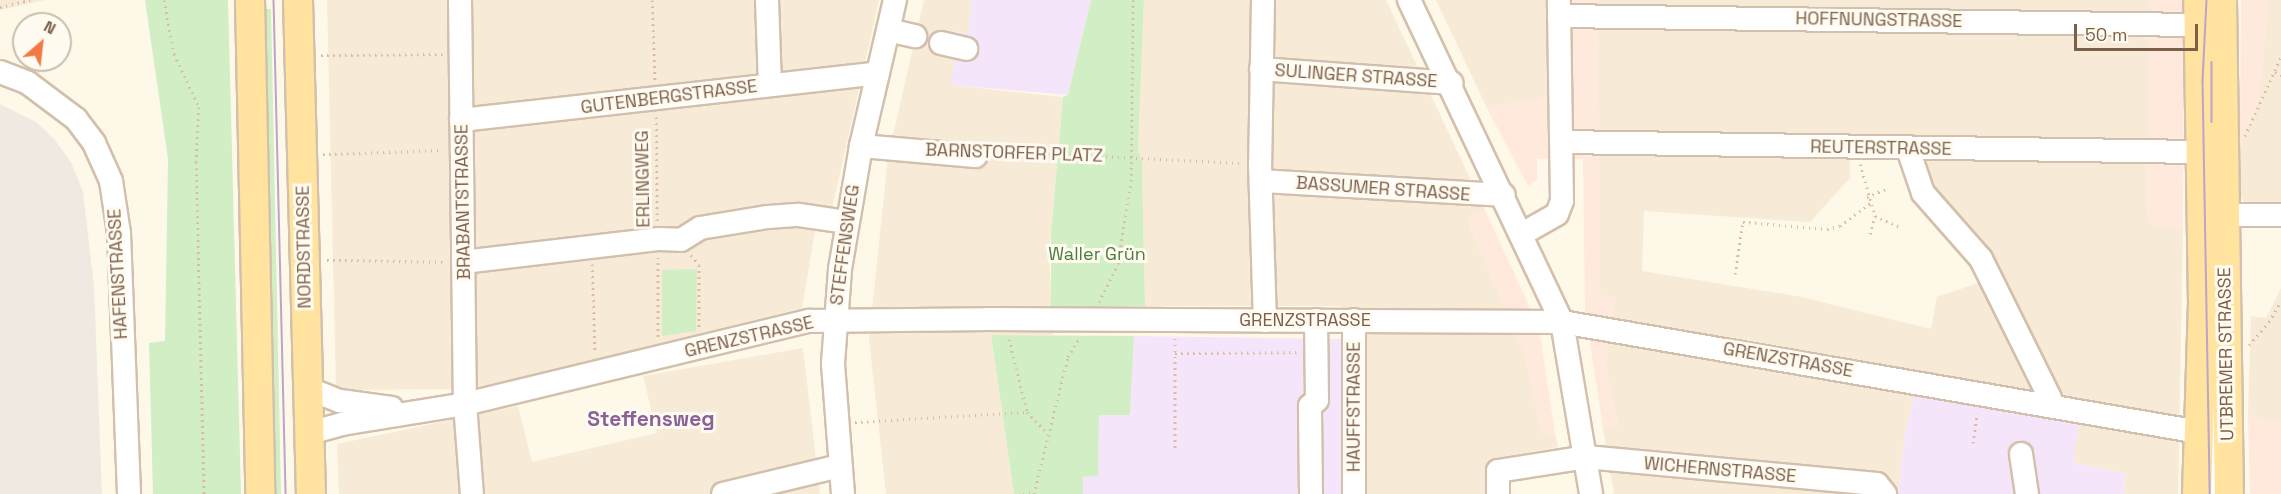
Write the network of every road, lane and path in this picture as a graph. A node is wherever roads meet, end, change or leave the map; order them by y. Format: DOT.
graph roads {
  1 [pos="30,0"];
  2 [pos="164,0"];
  3 [pos="250,0"];
  4 [pos="298,0"];
  5 [pos="460,0"];
  6 [pos="652,0"];
  7 [pos="767,0"];
  8 [pos="895,0"];
  9 [pos="1133,0"];
  10 [pos="1263,0"];
  11 [pos="1409,0"];
  12 [pos="2222,0"];
  13 [pos="0,7"];
  14 [pos="1559,8"];
  15 [pos="2202,8"];
  16 [pos="888,30"];
  17 [pos="915,36"];
  18 [pos="941,43"];
  19 [pos="966,49"];
  20 [pos="460,54"];
  21 [pos="321,55"];
  22 [pos="2281,57"];
  23 [pos="1261,69"];
  24 [pos="0,72"];
  25 [pos="2275,72"];
  26 [pos="877,73"];
  27 [pos="2281,75"];
  28 [pos="1450,83"];
  29 [pos="770,86"];
  30 [pos="656,100"];
  31 [pos="461,120"];
  32 [pos="2250,134"];
  33 [pos="1561,142"];
  34 [pos="861,146"];
  35 [pos="1857,148"];
  36 [pos="462,149"];
  37 [pos="1908,149"];
  38 [pos="2201,152"];
  39 [pos="322,154"];
  40 [pos="976,156"];
  41 [pos="1131,157"];
  42 [pos="1260,172"];
  43 [pos="1888,188"];
  44 [pos="1504,195"];
  45 [pos="1867,197"];
  46 [pos="1870,203"];
  47 [pos="2281,215"];
  48 [pos="1875,216"];
  49 [pos="847,222"];
  50 [pos="2213,223"];
  51 [pos="1900,227"];
  52 [pos="1522,234"];
  53 [pos="1870,234"];
  54 [pos="658,239"];
  55 [pos="681,240"];
  56 [pos="592,247"];
  57 [pos="324,260"];
  58 [pos="463,262"];
  59 [pos="1735,274"];
  60 [pos="2281,300"];
  61 [pos="835,319"];
  62 [pos="1006,319"];
  63 [pos="1316,320"];
  64 [pos="1354,320"];
  65 [pos="1090,321"];
  66 [pos="1175,321"];
  67 [pos="1265,321"];
  68 [pos="1562,322"];
  69 [pos="699,350"];
  70 [pos="1316,351"];
  71 [pos="1175,353"];
  72 [pos="658,358"];
  73 [pos="2226,366"];
  74 [pos="595,373"];
  75 [pos="307,388"];
  76 [pos="1980,393"];
  77 [pos="465,404"];
  78 [pos="2048,405"];
  79 [pos="412,411"];
  80 [pos="1027,412"];
  81 [pos="2205,412"];
  82 [pos="836,423"];
  83 [pos="309,433"];
  84 [pos="1047,434"];
  85 [pos="1972,443"];
  86 [pos="1175,451"];
  87 [pos="2021,454"];
  88 [pos="1586,458"];
  89 [pos="840,466"];
  90 [pos="1034,493"];
  91 [pos="129,494"];
  92 [pos="204,494"];
  93 [pos="260,494"];
  94 [pos="311,494"];
  95 [pos="472,494"];
  96 [pos="723,494"];
  97 [pos="843,494"];
  98 [pos="1023,494"];
  99 [pos="1311,494"];
  100 [pos="1354,494"];
  101 [pos="1498,494"];
  102 [pos="1591,494"];
  103 [pos="1885,494"];
  104 [pos="2028,494"];
  105 [pos="2197,494"];
  106 [pos="2213,494"];
  107 [pos="2229,494"];
  1 -- 13 [label="path"];
  2 -- 92 [label="path"];
  3 -- 93 [label="main road"];
  4 -- 75 [label="main road, NORDSTRASSE"];
  5 -- 20 [label="street, BRABANTSTRASSE"];
  6 -- 30 [label="path, ERLINGWEG"];
  7 -- 29 [label="street"];
  8 -- 16 [label="street, STEFFENSWEG"];
  9 -- 41 [label="path"];
  10 -- 23 [label="street"];
  11 -- 28 [label="street"];
  12 -- 50 [label="main road"];
  14 -- 15 [label="street, HOFFNUNGSTRASSE"];
  14 -- 33 [label="street"];
  15 -- 38 [label="main road"];
  15 -- 81 [label="street"];
  16 -- 17 [label="street"];
  16 -- 26 [label="street, STEFFENSWEG"];
  18 -- 19 [label="street"];
  20 -- 21 [label="path"];
  20 -- 31 [label="street, BRABANTSTRASSE"];
  22 -- 25 [label="path"];
  23 -- 28 [label="street, SULINGER STRASSE"];
  23 -- 42 [label="street"];
  24 -- 91 [label="street, HAFENSTRASSE"];
  25 -- 27 [label="path"];
  25 -- 32 [label="path"];
  26 -- 29 [label="street, GUTENBERGSTRASSE"];
  26 -- 34 [label="street, STEFFENSWEG"];
  28 -- 44 [label="street"];
  29 -- 30 [label="street, GUTENBERGSTRASSE"];
  30 -- 31 [label="street, GUTENBERGSTRASSE"];
  30 -- 54 [label="path, ERLINGWEG"];
  31 -- 36 [label="street, BRABANTSTRASSE"];
  33 -- 35 [label="street, REUTERSTRASSE"];
  33 -- 52 [label="street"];
  34 -- 40 [label="street, BARNSTORFER PLATZ"];
  34 -- 49 [label="street, STEFFENSWEG"];
  35 -- 37 [label="street, REUTERSTRASSE"];
  35 -- 45 [label="path"];
  36 -- 39 [label="path"];
  36 -- 58 [label="street, BRABANTSTRASSE"];
  37 -- 38 [label="street, REUTERSTRASSE"];
  37 -- 78 [label="street"];
  38 -- 50 [label="main road"];
  40 -- 41 [label="path, BARNSTORFER PLATZ"];
  41 -- 42 [label="path, BARNSTORFER PLATZ"];
  41 -- 65 [label="path"];
  42 -- 44 [label="street, BASSUMER STRASSE"];
  42 -- 67 [label="street"];
  43 -- 45 [label="path"];
  44 -- 52 [label="street"];
  45 -- 46 [label="path"];
  46 -- 48 [label="path"];
  46 -- 59 [label="path"];
  47 -- 50 [label="street"];
  48 -- 51 [label="path"];
  48 -- 53 [label="path"];
  49 -- 55 [label="street"];
  49 -- 61 [label="street, STEFFENSWEG"];
  50 -- 73 [label="main road, UTBREMER STRASSE"];
  50 -- 81 [label="main road, UTBREMER STRASSE"];
  52 -- 68 [label="street"];
  54 -- 55 [label="street"];
  54 -- 56 [label="street"];
  54 -- 72 [label="path, ERLINGWEG"];
  55 -- 69 [label="path"];
  56 -- 58 [label="street"];
  56 -- 74 [label="path"];
  57 -- 58 [label="path"];
  58 -- 77 [label="street, BRABANTSTRASSE"];
  60 -- 73 [label="path"];
  61 -- 62 [label="street, GRENZSTRASSE"];
  61 -- 69 [label="street, GRENZSTRASSE"];
  61 -- 82 [label="street, STEFFENSWEG"];
  62 -- 65 [label="street, GRENZSTRASSE"];
  62 -- 80 [label="path"];
  63 -- 64 [label="street, GRENZSTRASSE"];
  63 -- 67 [label="street, GRENZSTRASSE"];
  63 -- 70 [label="street"];
  64 -- 68 [label="street, GRENZSTRASSE"];
  64 -- 100 [label="street, HAUFFSTRASSE"];
  65 -- 66 [label="street, GRENZSTRASSE"];
  65 -- 84 [label="path"];
  66 -- 67 [label="street, GRENZSTRASSE"];
  66 -- 71 [label="path"];
  68 -- 76 [label="street, GRENZSTRASSE"];
  68 -- 88 [label="street"];
  69 -- 72 [label="street, GRENZSTRASSE"];
  70 -- 71 [label="path"];
  70 -- 99 [label="street"];
  71 -- 86 [label="path"];
  72 -- 74 [label="street, GRENZSTRASSE"];
  73 -- 107 [label="main road, UTBREMER STRASSE"];
  74 -- 77 [label="street, GRENZSTRASSE"];
  75 -- 79 [label="street, GRENZSTRASSE"];
  75 -- 83 [label="main road, NORDSTRASSE"];
  76 -- 78 [label="street, GRENZSTRASSE"];
  76 -- 85 [label="path"];
  77 -- 79 [label="street, GRENZSTRASSE"];
  77 -- 95 [label="street, BRABANTSTRASSE"];
  78 -- 81 [label="street, GRENZSTRASSE"];
  79 -- 83 [label="street, GRENZSTRASSE"];
  80 -- 82 [label="path"];
  80 -- 84 [label="path"];
  81 -- 105 [label="main road, UTBREMER STRASSE"];
  81 -- 106 [label="street"];
  82 -- 89 [label="street, STEFFENSWEG"];
  83 -- 94 [label="main road, NORDSTRASSE"];
  84 -- 90 [label="path"];
  87 -- 104 [label="street"];
  88 -- 101 [label="street, WICHERNSTRASSE"];
  88 -- 102 [label="street"];
  88 -- 103 [label="street, WICHERNSTRASSE"];
  89 -- 96 [label="street"];
  89 -- 97 [label="street, STEFFENSWEG"];
  90 -- 98 [label="path"];
}
